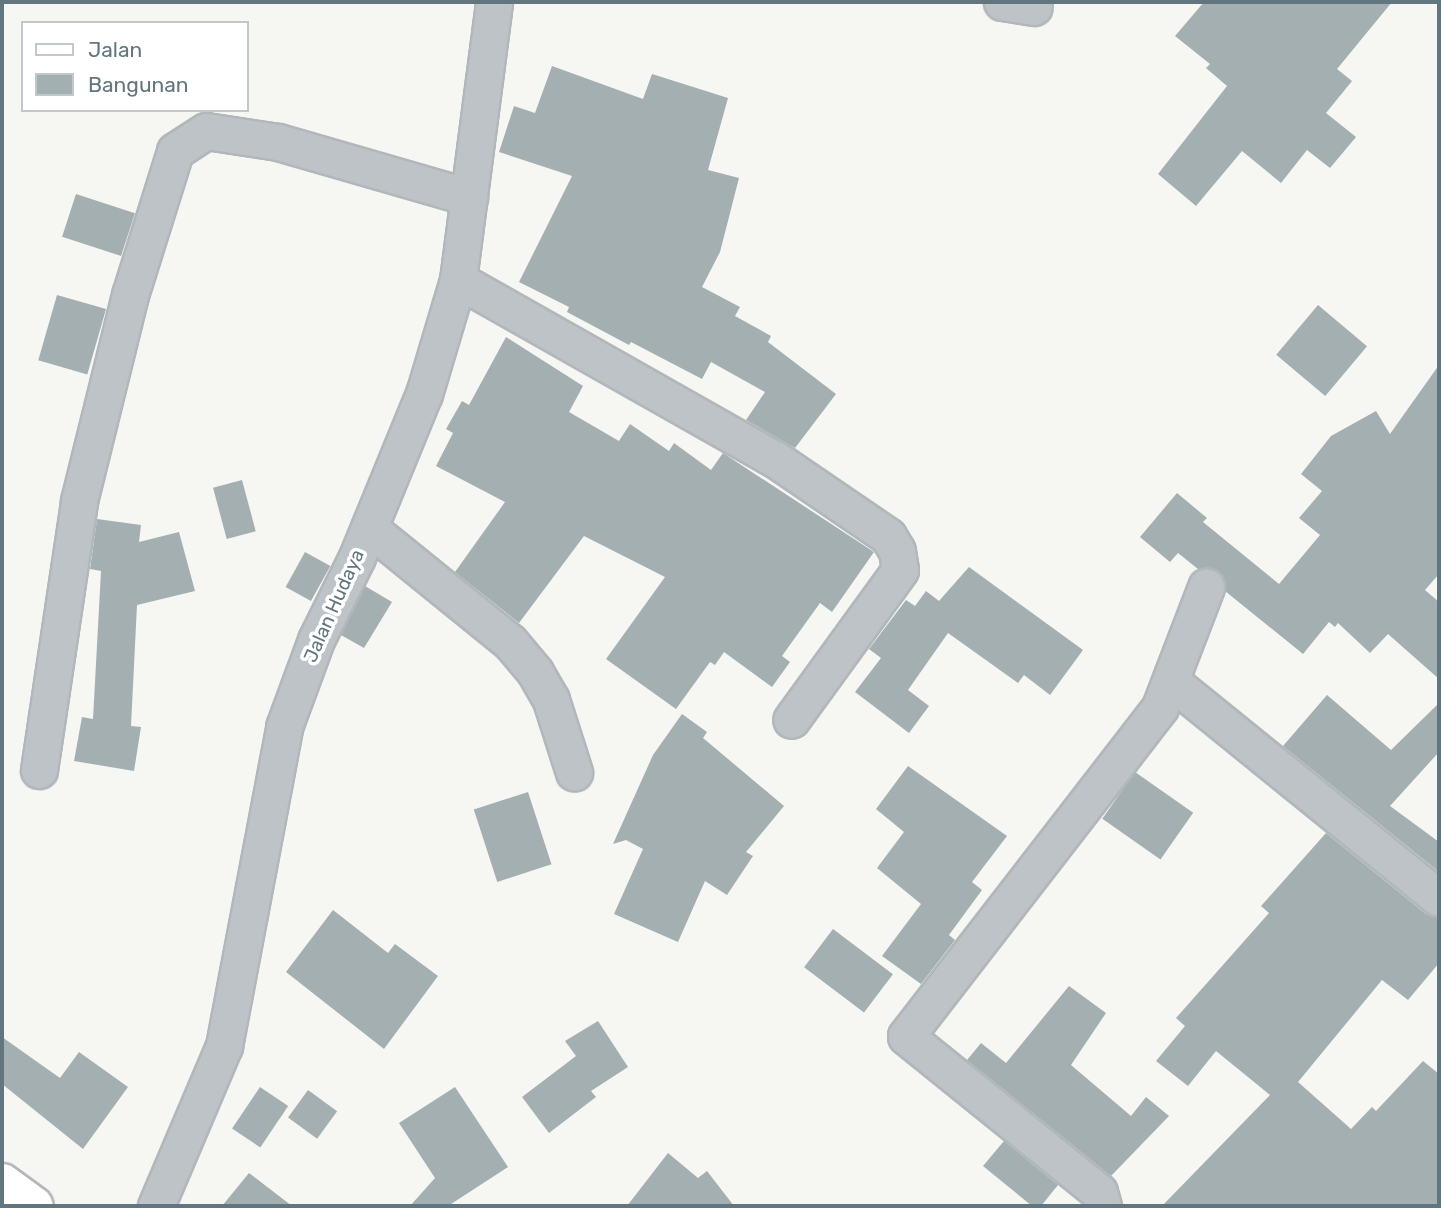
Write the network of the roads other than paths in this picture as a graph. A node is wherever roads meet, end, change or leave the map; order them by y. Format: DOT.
graph roads {
  1 [pos="494,2"];
  2 [pos="469,197"];
  3 [pos="458,280"];
  4 [pos="369,528"];
  5 [pos="1206,587"];
  6 [pos="1172,682"];
  7 [pos="791,720"];
  8 [pos="38,770"];
  9 [pos="574,772"];
  10 [pos="1439,898"];
  11 [pos="156,1206"];
  12 [pos="1103,1206"];
  1 -- 2 [label="street, Jalan Hudaya"];
  2 -- 3 [label="street, Jalan Hudaya"];
  2 -- 8 [label="street"];
  3 -- 4 [label="street, Jalan Hudaya"];
  3 -- 7 [label="street"];
  4 -- 9 [label="street"];
  4 -- 11 [label="street, Jalan Hudaya"];
  5 -- 6 [label="street"];
  6 -- 10 [label="street"];
  6 -- 12 [label="street"];
}
